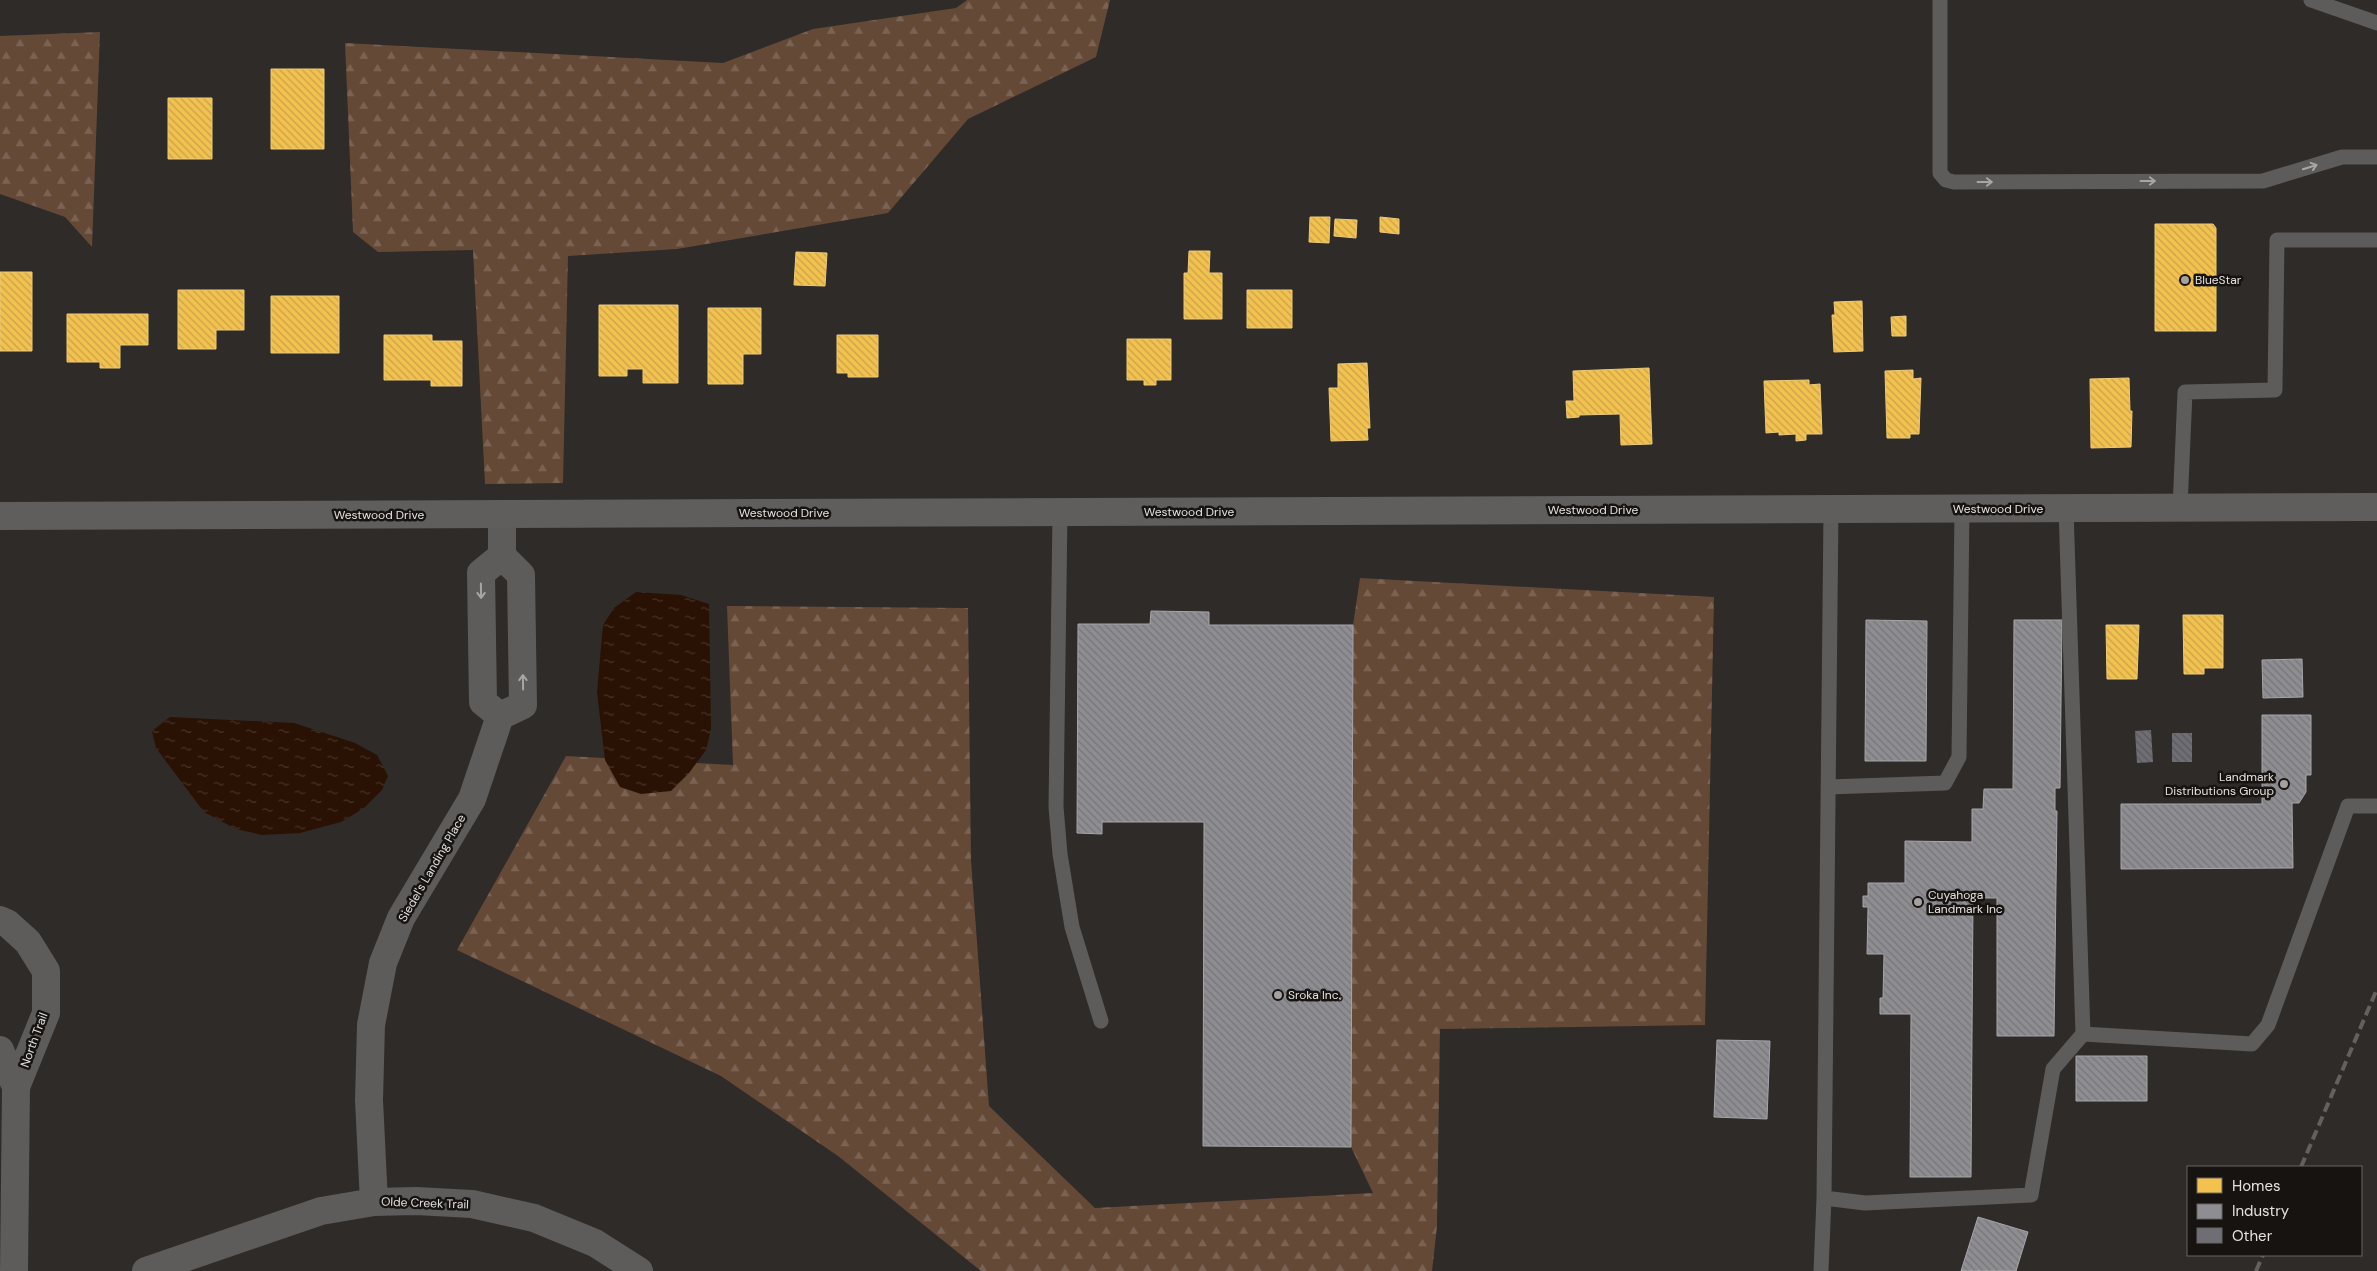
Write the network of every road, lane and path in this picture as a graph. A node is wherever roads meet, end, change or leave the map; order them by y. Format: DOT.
graph roads {
  1 [pos="1940,0"];
  2 [pos="2311,0"];
  3 [pos="2377,23"];
  4 [pos="2377,157"];
  5 [pos="2377,240"];
  6 [pos="2377,507"];
  7 [pos="2180,508"];
  8 [pos="1831,509"];
  9 [pos="1962,509"];
  10 [pos="2066,509"];
  11 [pos="1060,512"];
  12 [pos="502,514"];
  13 [pos="0,516"];
  14 [pos="502,556"];
  15 [pos="500,716"];
  16 [pos="1828,787"];
  17 [pos="2377,806"];
  18 [pos="0,920"];
  19 [pos="1101,1021"];
  20 [pos="2083,1034"];
  21 [pos="0,1050"];
  22 [pos="16,1087"];
  23 [pos="1824,1198"];
  24 [pos="374,1202"];
  25 [pos="14,1271"];
  26 [pos="146,1271"];
  27 [pos="639,1271"];
  28 [pos="1821,1271"];
  1 -- 4 [label="lane, one-way"];
  2 -- 3 [label="lane"];
  5 -- 7 [label="lane"];
  6 -- 7 [label="street, Westwood Drive"];
  7 -- 10 [label="street, Westwood Drive"];
  8 -- 9 [label="street, Westwood Drive"];
  8 -- 11 [label="street, Westwood Drive"];
  8 -- 16 [label="lane"];
  9 -- 10 [label="street, Westwood Drive"];
  9 -- 16 [label="lane"];
  10 -- 20 [label="lane"];
  11 -- 12 [label="street, Westwood Drive"];
  11 -- 19 [label="lane"];
  12 -- 13 [label="street, Westwood Drive"];
  12 -- 14 [label="street"];
  14 -- 15 [label="street, one-way"];
  15 -- 14 [label="street, one-way"];
  15 -- 24 [label="street, Siedel's Landing Place"];
  16 -- 23 [label="lane"];
  17 -- 20 [label="lane"];
  18 -- 22 [label="street, North Trail"];
  20 -- 23 [label="lane"];
  21 -- 22 [label="street, North Trail"];
  22 -- 25 [label="street, North Trail"];
  23 -- 28 [label="lane"];
  24 -- 26 [label="street, Olde Creek Trail"];
  24 -- 27 [label="street, Olde Creek Trail"];
}
